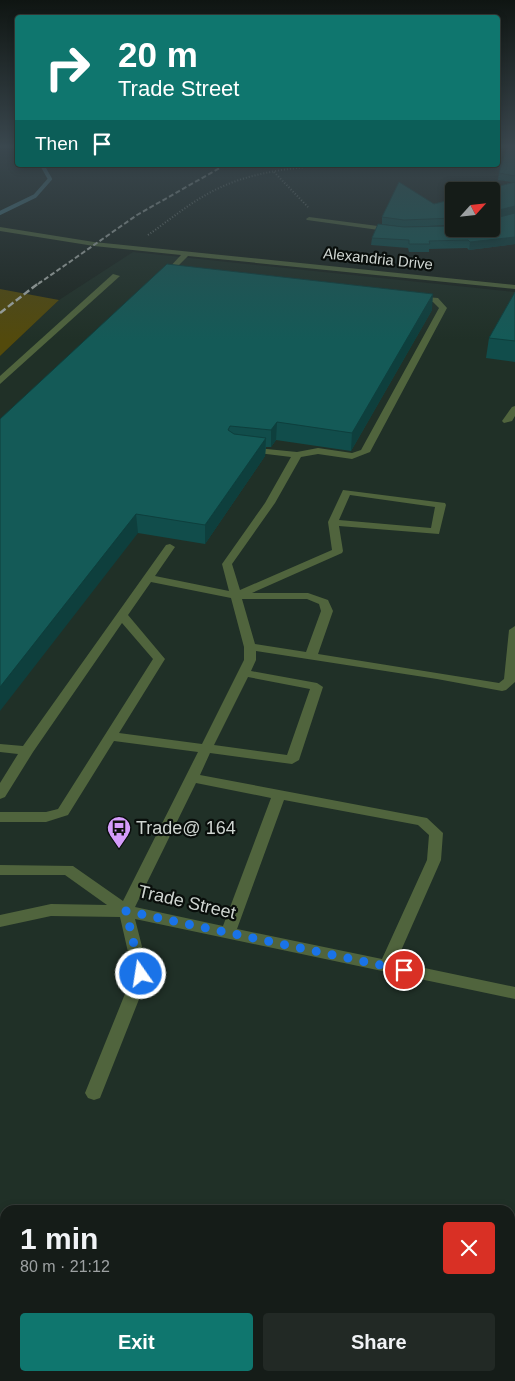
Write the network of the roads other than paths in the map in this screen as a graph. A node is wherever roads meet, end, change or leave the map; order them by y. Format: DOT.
graph roads {
  1 [pos="309,218"];
  2 [pos="0,229"];
  3 [pos="403,231"];
  4 [pos="187,253"];
  5 [pos="191,272"];
  6 [pos="116,276"];
  7 [pos="515,287"];
  8 [pos="409,297"];
  9 [pos="0,381"];
  10 [pos="515,409"];
  11 [pos="507,421"];
  12 [pos="234,447"];
  13 [pos="297,455"];
  14 [pos="333,522"];
  15 [pos="170,547"];
  16 [pos="149,578"];
  17 [pos="236,596"];
  18 [pos="123,617"];
  19 [pos="515,630"];
  20 [pos="250,647"];
  21 [pos="312,656"];
  22 [pos="244,673"];
  23 [pos="111,736"];
  24 [pos="0,748"];
  25 [pos="206,748"];
  26 [pos="27,750"];
  27 [pos="192,778"];
  28 [pos="0,794"];
  29 [pos="279,795"];
  30 [pos="0,816"];
  31 [pos="0,870"];
  32 [pos="126,911"];
  33 [pos="0,921"];
  34 [pos="228,933"];
  35 [pos="386,966"];
  36 [pos="515,993"];
  37 [pos="94,1093"];
  1 -- 3 [label="street"];
  2 -- 4 [label="street, Alexandria Drive"];
  4 -- 5 [label="street"];
  4 -- 7 [label="street, Alexandria Drive"];
  6 -- 9 [label="street"];
  8 -- 13 [label="street"];
  10 -- 11 [label="street"];
  12 -- 13 [label="street"];
  13 -- 17 [label="street, Trade Street"];
  14 -- 14 [label="street"];
  14 -- 17 [label="street"];
  15 -- 16 [label="street"];
  16 -- 17 [label="street"];
  16 -- 18 [label="street"];
  17 -- 20 [label="street, Trade Street"];
  17 -- 21 [label="street"];
  18 -- 23 [label="street"];
  18 -- 26 [label="street"];
  19 -- 21 [label="street"];
  20 -- 21 [label="street"];
  20 -- 22 [label="street, Trade Street"];
  22 -- 25 [label="street, Trade Street"];
  22 -- 25 [label="street"];
  23 -- 25 [label="street"];
  23 -- 30 [label="street"];
  24 -- 26 [label="street"];
  25 -- 27 [label="street, Trade Street"];
  26 -- 28 [label="street"];
  27 -- 29 [label="street"];
  27 -- 32 [label="street, Trade Street"];
  29 -- 34 [label="street"];
  29 -- 35 [label="street"];
  31 -- 32 [label="street"];
  32 -- 33 [label="street"];
  32 -- 34 [label="street, Trade Street"];
  32 -- 37 [label="street"];
  34 -- 35 [label="street, Trade Street"];
  35 -- 36 [label="street, Trade Street"];
}
